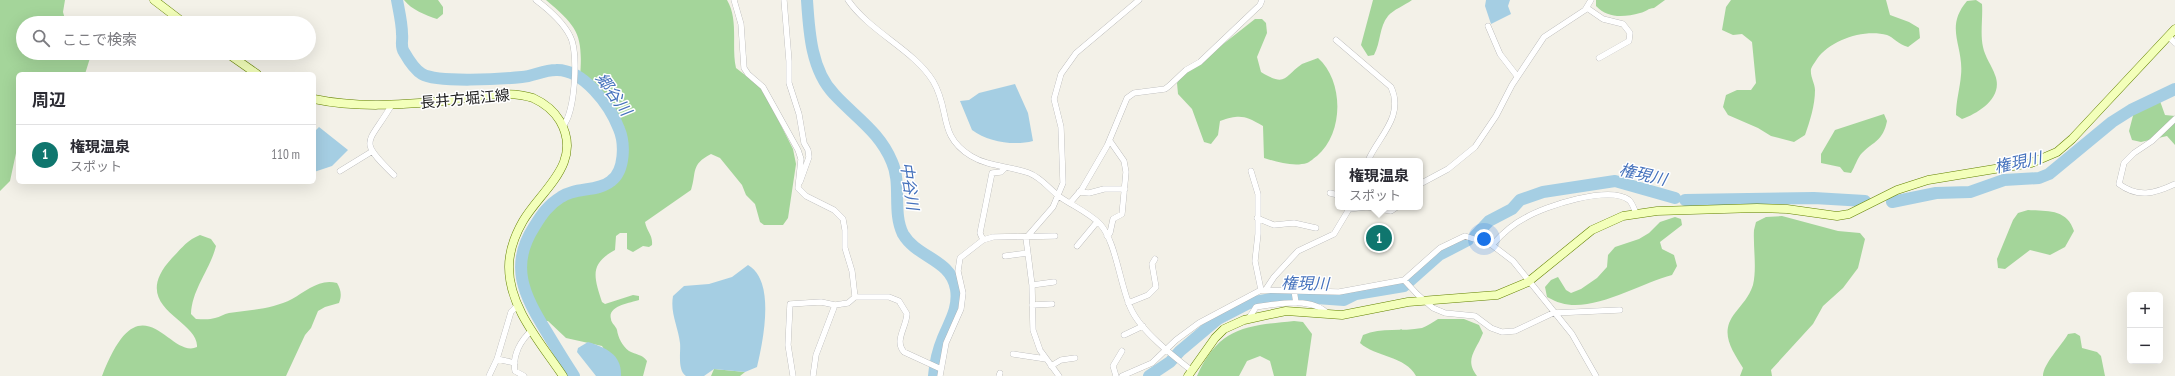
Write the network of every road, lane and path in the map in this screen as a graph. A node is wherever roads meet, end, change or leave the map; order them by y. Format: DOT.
graph roads {
  1 [pos="154,0"];
  2 [pos="536,0"];
  3 [pos="734,0"];
  4 [pos="784,0"];
  5 [pos="848,0"];
  6 [pos="1139,0"];
  7 [pos="1262,0"];
  8 [pos="1591,0"];
  9 [pos="1586,8"];
  10 [pos="175,16"];
  11 [pos="1488,26"];
  12 [pos="2175,29"];
  13 [pos="2168,36"];
  14 [pos="1336,40"];
  15 [pos="2175,43"];
  16 [pos="1599,58"];
  17 [pos="237,60"];
  18 [pos="254,72"];
  19 [pos="1517,76"];
  20 [pos="316,99"];
  21 [pos="391,106"];
  22 [pos="2175,119"];
  23 [pos="563,126"];
  24 [pos="1110,141"];
  25 [pos="371,152"];
  26 [pos="1370,158"];
  27 [pos="1005,168"];
  28 [pos="340,171"];
  29 [pos="1251,171"];
  30 [pos="394,175"];
  31 [pos="1423,182"];
  32 [pos="2175,184"];
  33 [pos="798,188"];
  34 [pos="1124,189"];
  35 [pos="1079,192"];
  36 [pos="1330,193"];
  37 [pos="1335,194"];
  38 [pos="1059,196"];
  39 [pos="1070,203"];
  40 [pos="1348,210"];
  41 [pos="1636,214"];
  42 [pos="1257,218"];
  43 [pos="1097,222"];
  44 [pos="1316,228"];
  45 [pos="1055,236"];
  46 [pos="1107,236"];
  47 [pos="1026,238"];
  48 [pos="983,240"];
  49 [pos="1492,245"];
  50 [pos="1077,246"];
  51 [pos="1028,253"];
  52 [pos="1005,256"];
  53 [pos="1155,259"];
  54 [pos="1054,282"];
  55 [pos="1406,282"];
  56 [pos="1528,282"];
  57 [pos="1032,285"];
  58 [pos="1263,290"];
  59 [pos="1294,292"];
  60 [pos="855,297"];
  61 [pos="1423,300"];
  62 [pos="1296,301"];
  63 [pos="1128,303"];
  64 [pos="1052,304"];
  65 [pos="518,305"];
  66 [pos="835,305"];
  67 [pos="1032,305"];
  68 [pos="1620,310"];
  69 [pos="1553,313"];
  70 [pos="1328,314"];
  71 [pos="1249,318"];
  72 [pos="1143,326"];
  73 [pos="532,330"];
  74 [pos="1124,335"];
  75 [pos="1169,350"];
  76 [pos="1119,352"];
  77 [pos="1013,354"];
  78 [pos="1075,358"];
  79 [pos="497,359"];
  80 [pos="1046,359"];
  81 [pos="515,363"];
  82 [pos="1051,366"];
  83 [pos="940,369"];
  84 [pos="1190,374"];
  85 [pos="489,376"];
  86 [pos="524,376"];
  87 [pos="563,376"];
  88 [pos="793,376"];
  89 [pos="813,376"];
  90 [pos="940,376"];
  91 [pos="1059,376"];
  92 [pos="1116,376"];
  93 [pos="1122,376"];
  94 [pos="1596,376"];
  1 -- 10 [label="street"];
  2 -- 23 [label="street"];
  3 -- 33 [label="street"];
  4 -- 33 [label="street"];
  5 -- 27 [label="street"];
  6 -- 38 [label="street"];
  7 -- 24 [label="street"];
  8 -- 9 [label="street"];
  9 -- 16 [label="street"];
  9 -- 19 [label="street"];
  11 -- 19 [label="street"];
  12 -- 13 [label="street"];
  13 -- 15 [label="street"];
  13 -- 41 [label="street"];
  14 -- 26 [label="street"];
  17 -- 18 [label="street"];
  19 -- 31 [label="street"];
  20 -- 21 [label="street, 長井方堀江線"];
  21 -- 23 [label="street, 長井方堀江線"];
  21 -- 25 [label="street"];
  22 -- 32 [label="street"];
  23 -- 65 [label="street, 長井方堀江線"];
  24 -- 34 [label="street"];
  24 -- 35 [label="street"];
  25 -- 28 [label="street"];
  25 -- 30 [label="street"];
  27 -- 38 [label="street"];
  27 -- 48 [label="street"];
  29 -- 42 [label="street"];
  33 -- 60 [label="street"];
  34 -- 35 [label="street"];
  34 -- 46 [label="street"];
  35 -- 39 [label="street"];
  36 -- 37 [label="street"];
  38 -- 39 [label="street"];
  38 -- 47 [label="street"];
  39 -- 43 [label="street"];
  40 -- 58 [label="street"];
  41 -- 49 [label="street"];
  41 -- 56 [label="street"];
  42 -- 44 [label="street"];
  42 -- 58 [label="street"];
  43 -- 46 [label="street"];
  43 -- 50 [label="street"];
  45 -- 47 [label="street"];
  46 -- 63 [label="street"];
  47 -- 48 [label="street"];
  47 -- 51 [label="street"];
  48 -- 83 [label="street"];
  49 -- 55 [label="street"];
  49 -- 56 [label="street"];
  51 -- 52 [label="street"];
  51 -- 57 [label="street"];
  53 -- 63 [label="street"];
  54 -- 57 [label="street"];
  55 -- 59 [label="street"];
  55 -- 61 [label="street"];
  56 -- 61 [label="street"];
  56 -- 69 [label="street"];
  57 -- 67 [label="street"];
  58 -- 59 [label="street"];
  58 -- 75 [label="street"];
  59 -- 62 [label="street"];
  60 -- 66 [label="street"];
  60 -- 83 [label="street"];
  61 -- 69 [label="street"];
  61 -- 70 [label="street"];
  62 -- 70 [label="street"];
  62 -- 71 [label="street"];
  63 -- 72 [label="street"];
  64 -- 67 [label="street"];
  65 -- 73 [label="street, 長井方堀江線"];
  65 -- 79 [label="street"];
  66 -- 88 [label="street"];
  66 -- 89 [label="street"];
  67 -- 80 [label="street"];
  68 -- 69 [label="street"];
  69 -- 94 [label="street"];
  70 -- 71 [label="street"];
  71 -- 84 [label="street"];
  72 -- 74 [label="street"];
  72 -- 75 [label="street"];
  73 -- 81 [label="street"];
  73 -- 87 [label="street, 長井方堀江線"];
  75 -- 84 [label="street"];
  75 -- 93 [label="street"];
  76 -- 92 [label="street"];
  77 -- 80 [label="street"];
  78 -- 82 [label="street"];
  79 -- 81 [label="street"];
  79 -- 85 [label="street"];
  80 -- 82 [label="street"];
  81 -- 86 [label="street"];
  82 -- 91 [label="street"];
  83 -- 90 [label="street"];
}
